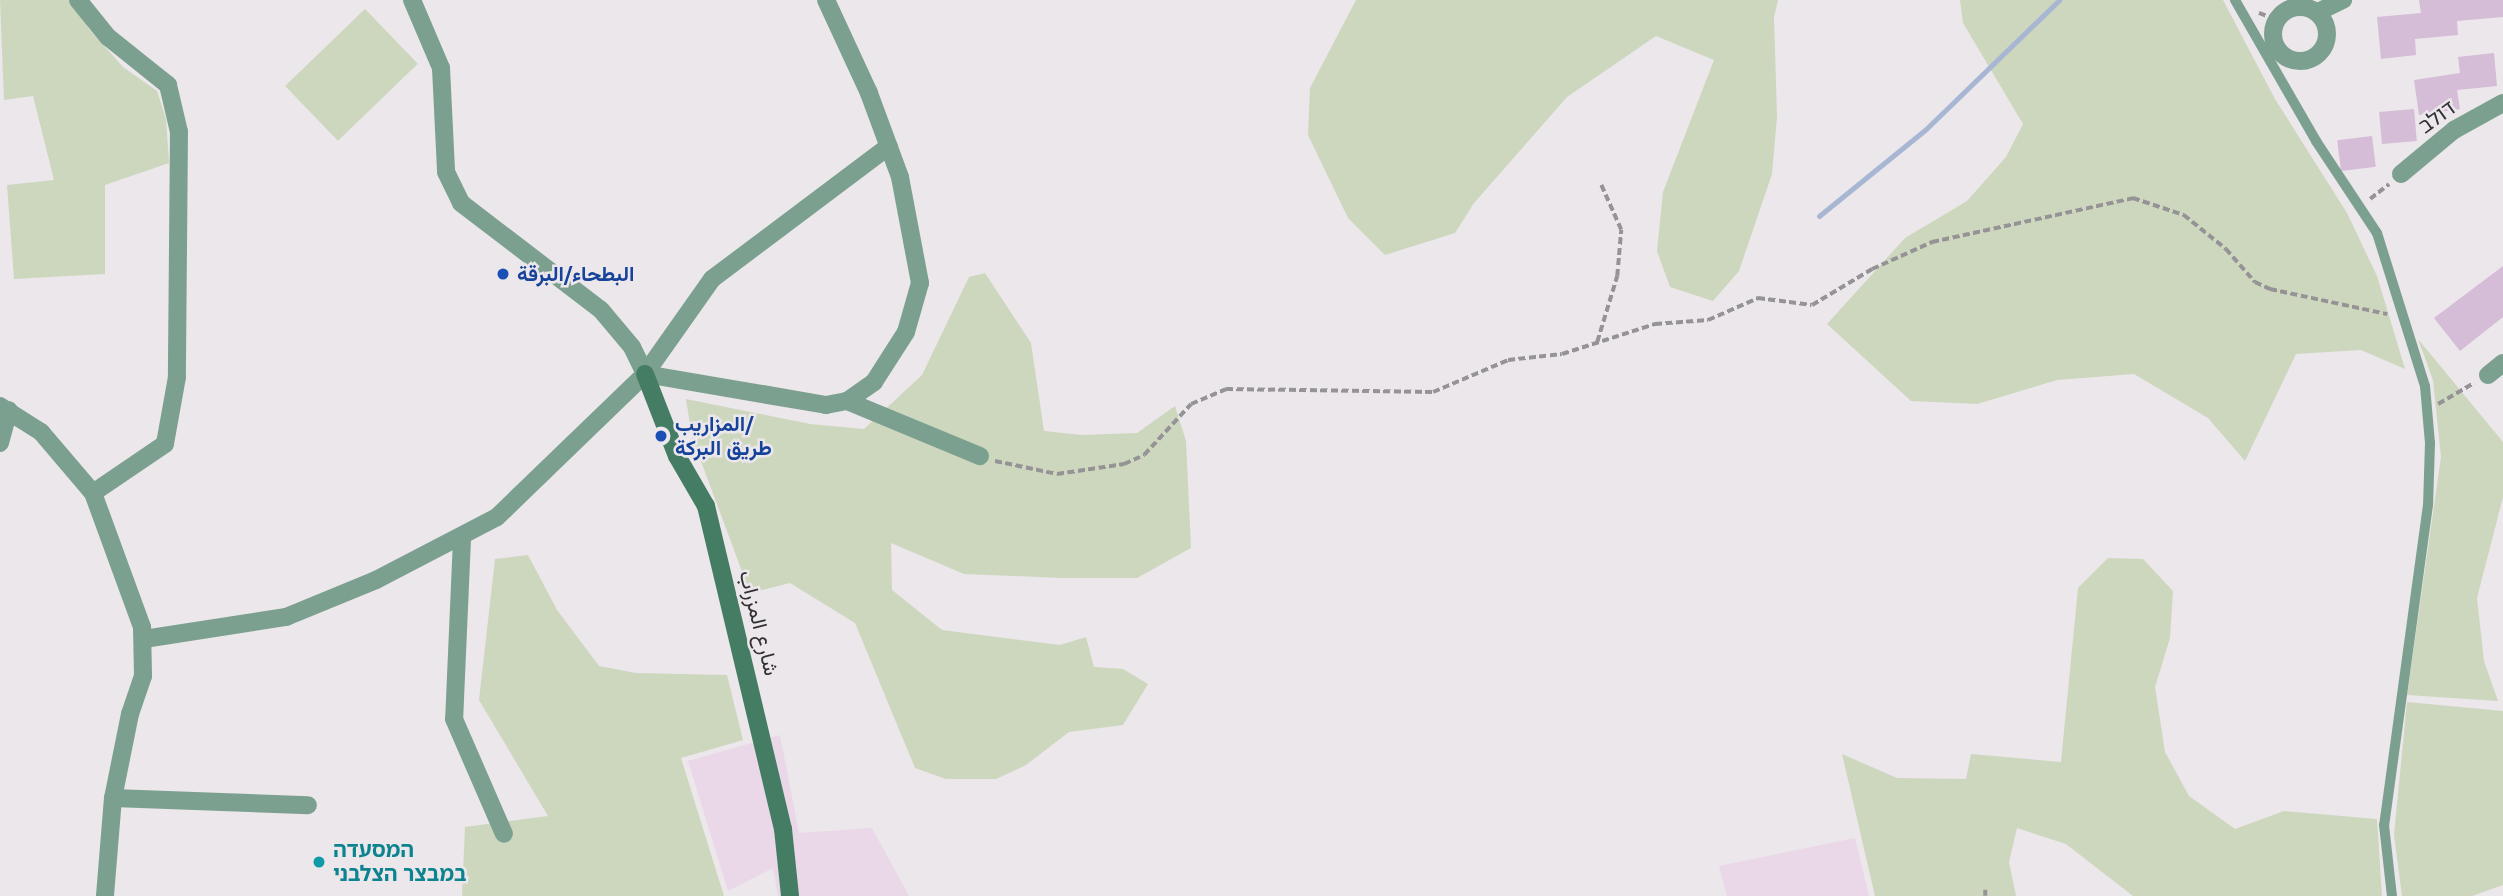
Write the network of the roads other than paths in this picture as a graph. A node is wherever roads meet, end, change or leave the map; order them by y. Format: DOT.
graph roads {
  1 [pos="78,0"];
  2 [pos="412,0"];
  3 [pos="826,0"];
  4 [pos="2235,0"];
  5 [pos="2343,0"];
  6 [pos="2318,12"];
  7 [pos="2503,103"];
  8 [pos="889,146"];
  9 [pos="2401,174"];
  10 [pos="2503,363"];
  11 [pos="645,374"];
  12 [pos="2488,375"];
  13 [pos="847,401"];
  14 [pos="5,408"];
  15 [pos="0,443"];
  16 [pos="980,456"];
  17 [pos="93,493"];
  18 [pos="462,540"];
  19 [pos="144,639"];
  20 [pos="113,798"];
  21 [pos="308,805"];
  22 [pos="504,834"];
  23 [pos="105,896"];
  24 [pos="790,896"];
  25 [pos="2392,896"];
  1 -- 17 [label="street"];
  2 -- 11 [label="street"];
  3 -- 8 [label="street"];
  4 -- 25 [label="lane"];
  5 -- 6 [label="street"];
  7 -- 9 [label="street, דולב"];
  8 -- 11 [label="street"];
  8 -- 13 [label="street"];
  10 -- 12 [label="street"];
  11 -- 13 [label="street"];
  11 -- 18 [label="street"];
  11 -- 24 [label="street, شارع المزراب"];
  13 -- 16 [label="street"];
  14 -- 15 [label="street"];
  14 -- 17 [label="street"];
  17 -- 19 [label="street"];
  18 -- 19 [label="street"];
  18 -- 22 [label="street"];
  19 -- 20 [label="street"];
  20 -- 21 [label="street"];
  20 -- 23 [label="street"];
}
